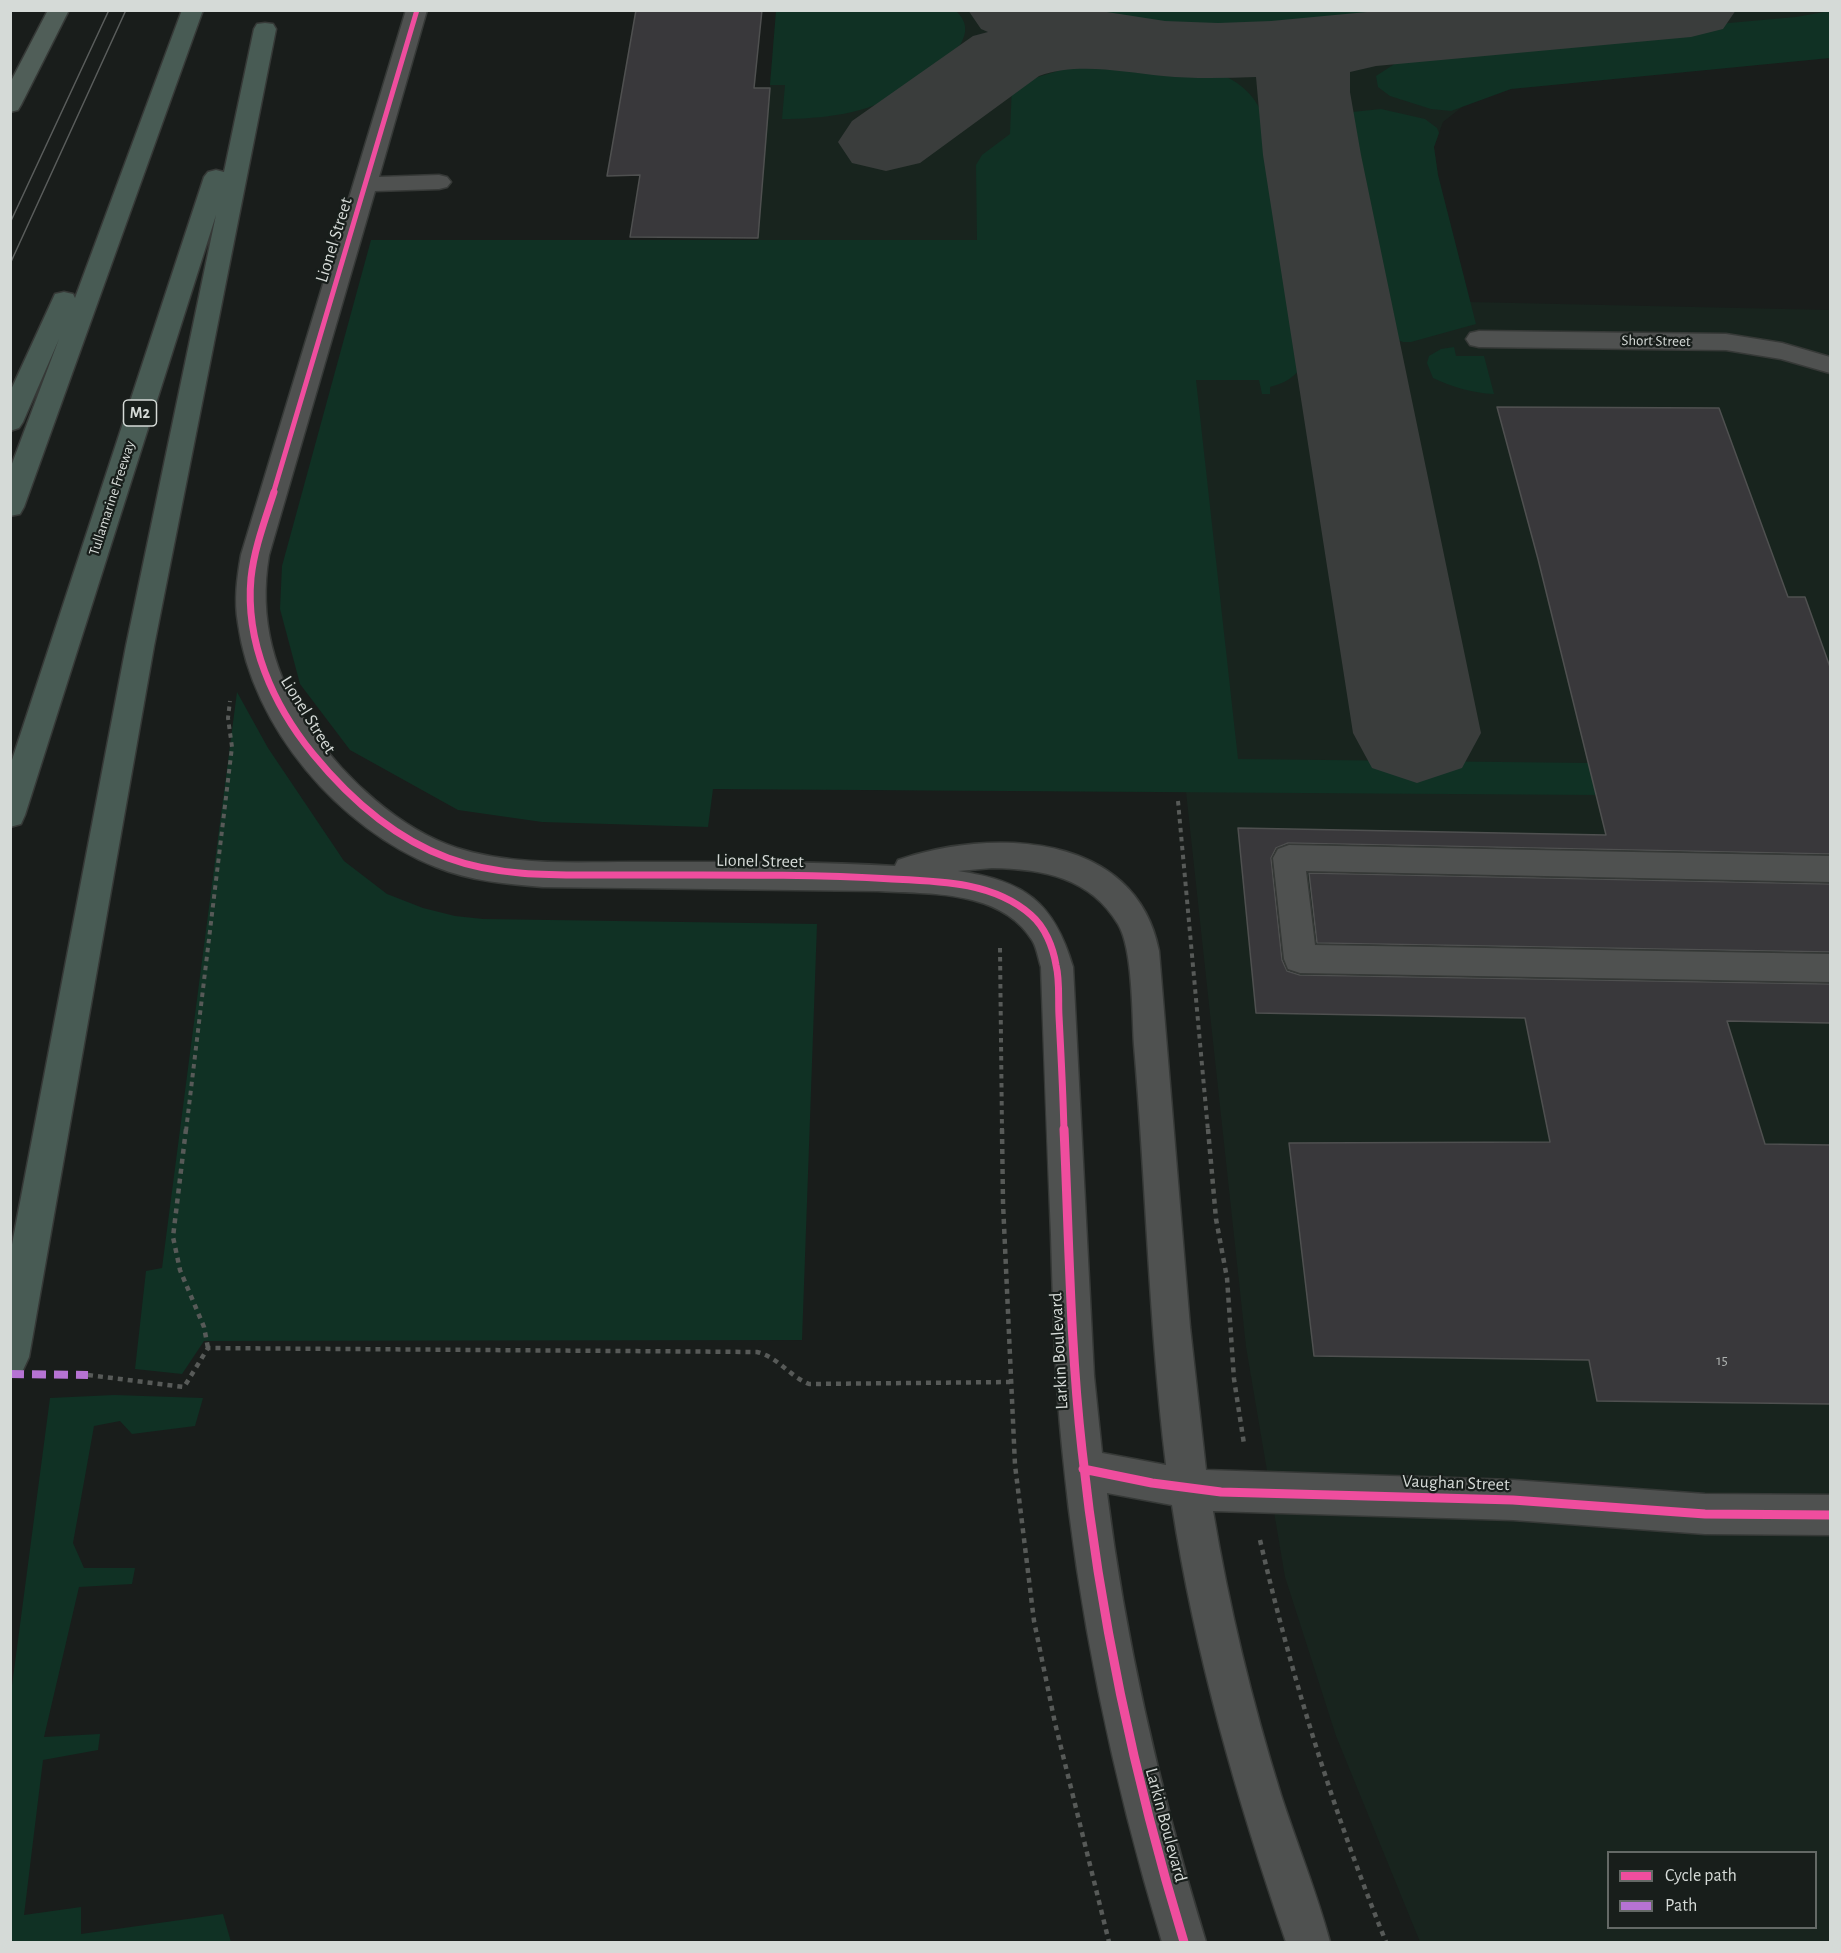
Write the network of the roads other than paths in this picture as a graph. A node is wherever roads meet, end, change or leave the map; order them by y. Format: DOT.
graph roads {
  1 [pos="59,10"];
  2 [pos="417,10"];
  3 [pos="268,20"];
  4 [pos="188,21"];
  5 [pos="10,105"];
  6 [pos="438,182"];
  7 [pos="367,184"];
  8 [pos="1479,339"];
  9 [pos="1830,365"];
  10 [pos="10,422"];
  11 [pos="10,507"];
  12 [pos="10,815"];
  13 [pos="1830,869"];
  14 [pos="878,878"];
  15 [pos="1830,968"];
  16 [pos="10,1357"];
  17 [pos="1083,1469"];
  18 [pos="1190,1489"];
  19 [pos="1830,1515"];
  20 [pos="1184,1942"];
  21 [pos="1308,1942"];
  1 -- 5 [label="main road"];
  2 -- 7 [label="street, Lionel Street"];
  3 -- 12 [label="highway, Tullamarine Freeway / M2"];
  3 -- 16 [label="highway"];
  4 -- 10 [label="highway"];
  4 -- 11 [label="highway"];
  6 -- 7 [label="street"];
  7 -- 14 [label="street, Lionel Street"];
  8 -- 9 [label="street, Short Street"];
  13 -- 15 [label="street"];
  14 -- 17 [label="street, Larkin Boulevard"];
  14 -- 18 [label="street"];
  17 -- 18 [label="street, Vaughan Street"];
  17 -- 20 [label="street, Larkin Boulevard"];
  18 -- 19 [label="street, Vaughan Street"];
  18 -- 21 [label="street"];
}
